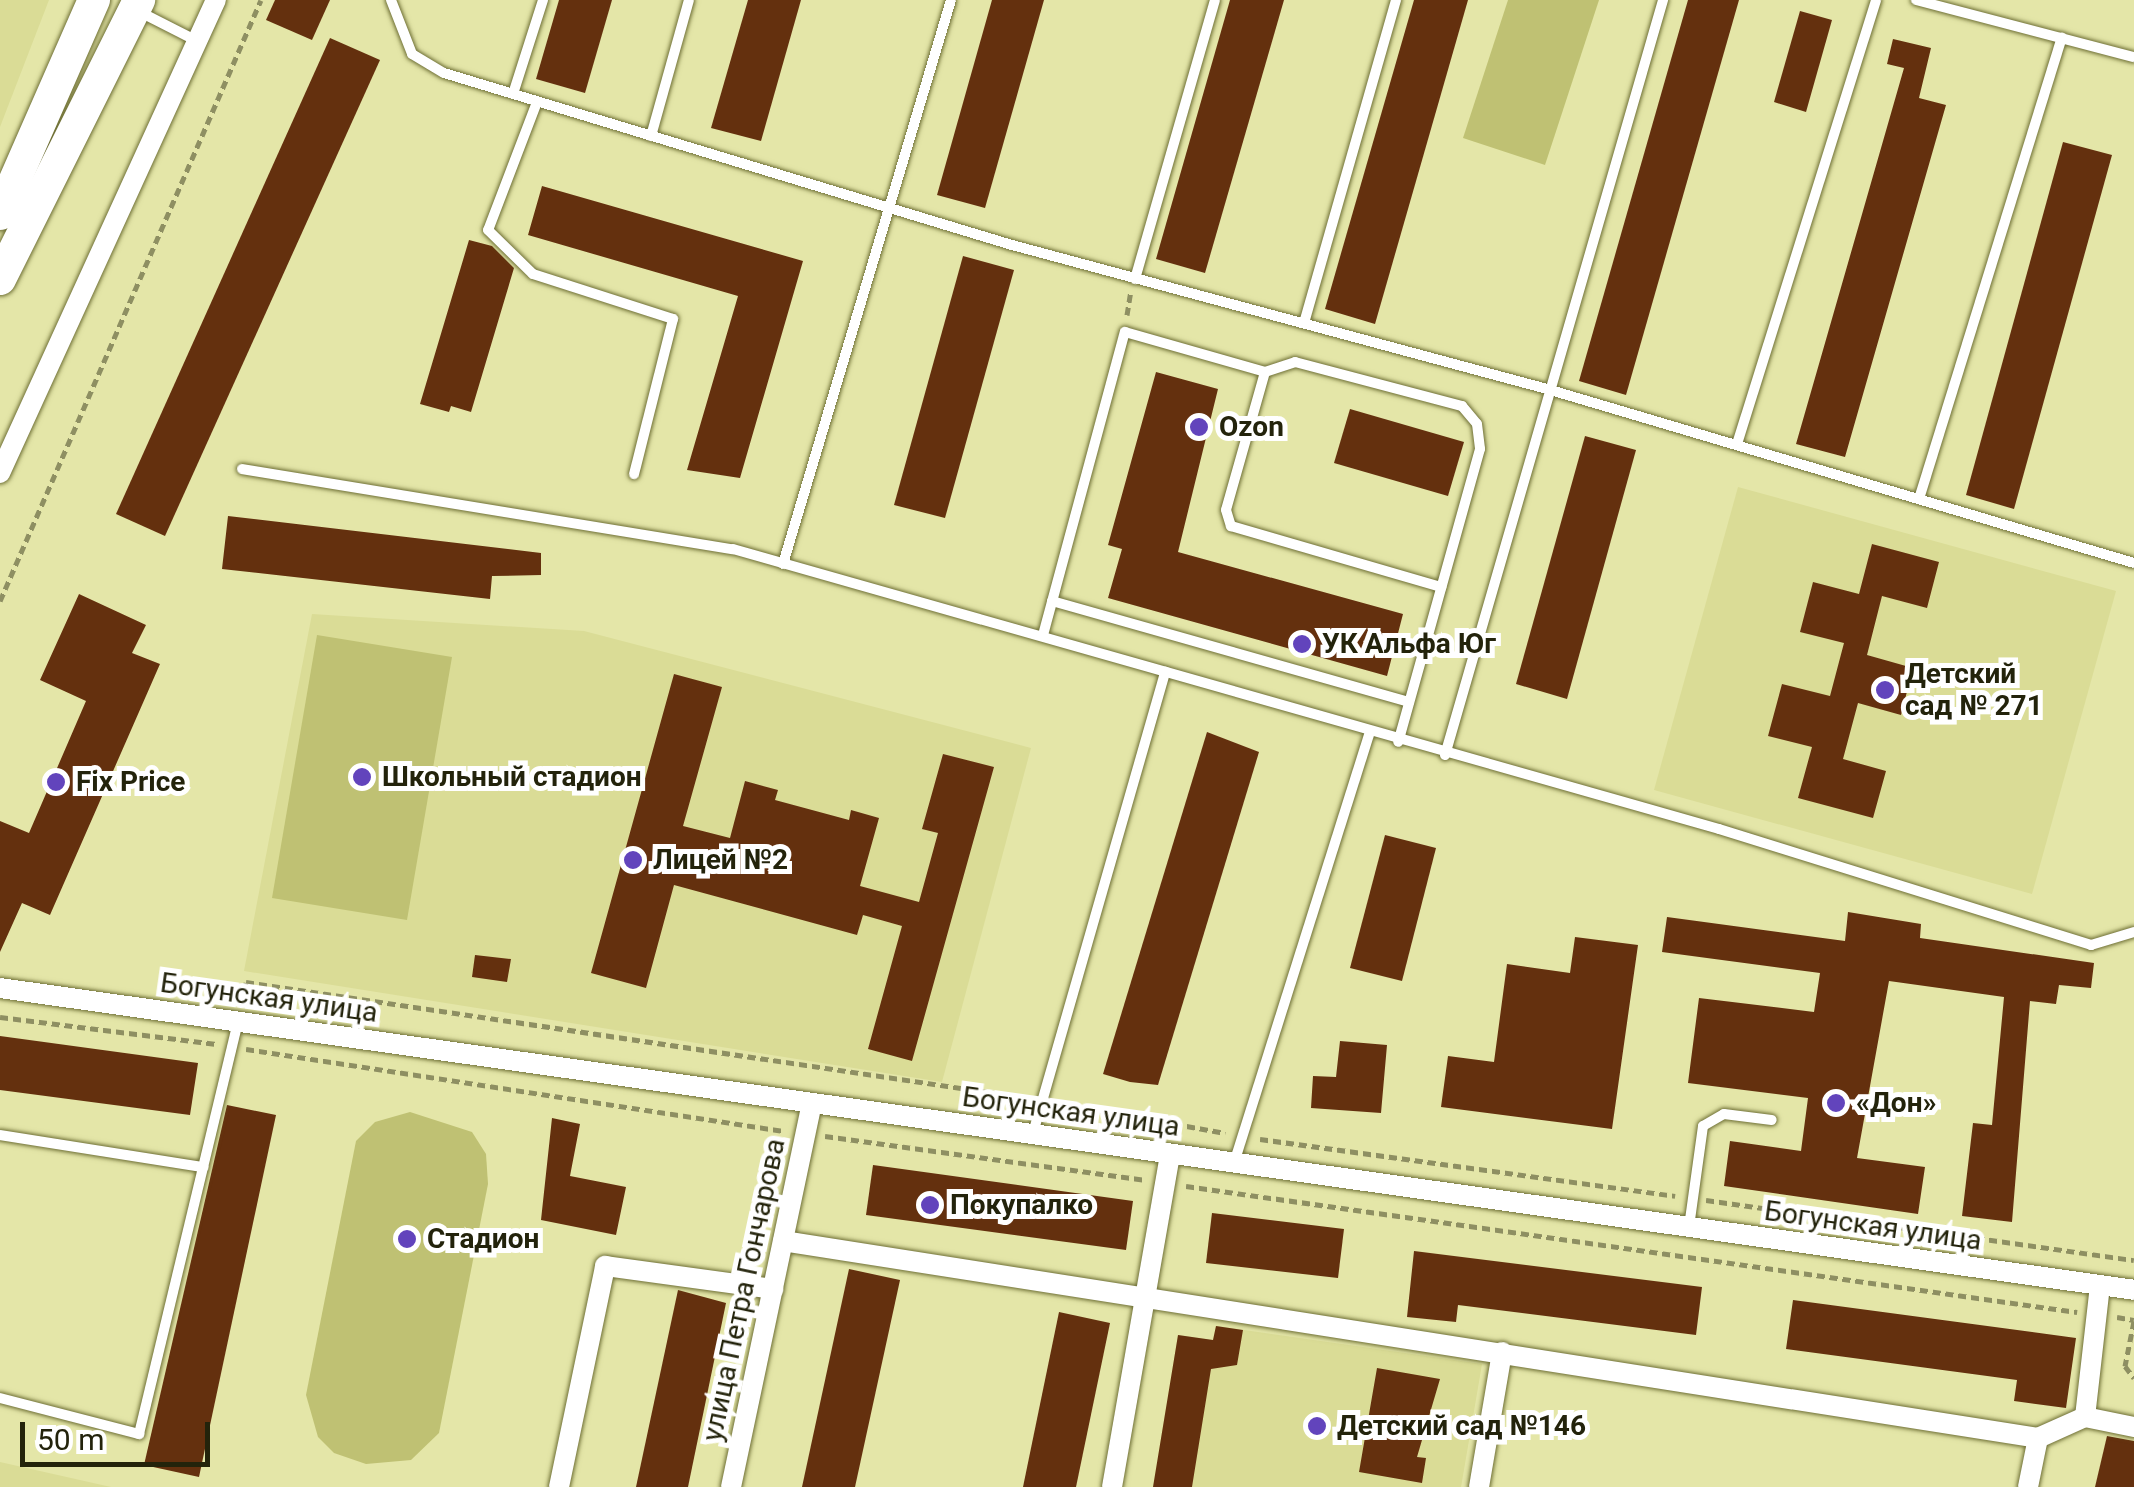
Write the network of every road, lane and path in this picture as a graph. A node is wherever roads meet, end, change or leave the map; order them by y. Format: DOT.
graph roads {
  1 [pos="94,0"];
  2 [pos="216,0"];
  3 [pos="261,0"];
  4 [pos="391,0"];
  5 [pos="543,0"];
  6 [pos="690,0"];
  7 [pos="951,0"];
  8 [pos="1215,0"];
  9 [pos="1396,0"];
  10 [pos="1663,0"];
  11 [pos="1876,0"];
  12 [pos="1916,0"];
  13 [pos="136,4"];
  14 [pos="2062,38"];
  15 [pos="197,41"];
  16 [pos="2134,57"];
  17 [pos="513,94"];
  18 [pos="538,102"];
  19 [pos="652,136"];
  20 [pos="890,209"];
  21 [pos="0,214"];
  22 [pos="0,279"];
  23 [pos="1135,279"];
  24 [pos="1304,323"];
  25 [pos="1126,332"];
  26 [pos="1264,372"];
  27 [pos="1547,389"];
  28 [pos="1737,444"];
  29 [pos="242,469"];
  30 [pos="0,473"];
  31 [pos="634,474"];
  32 [pos="1920,498"];
  33 [pos="782,564"];
  34 [pos="2134,564"];
  35 [pos="1441,587"];
  36 [pos="0,601"];
  37 [pos="1052,601"];
  38 [pos="1043,636"];
  39 [pos="1165,672"];
  40 [pos="1409,702"];
  41 [pos="1369,734"];
  42 [pos="1398,742"];
  43 [pos="1446,755"];
  44 [pos="2134,932"];
  45 [pos="246,982"];
  46 [pos="0,988"];
  47 [pos="0,1017"];
  48 [pos="238,1021"];
  49 [pos="197,1042"];
  50 [pos="232,1047"];
  51 [pos="1042,1100"];
  52 [pos="812,1104"];
  53 [pos="1772,1120"];
  54 [pos="1033,1133"];
  55 [pos="805,1134"];
  56 [pos="0,1135"];
  57 [pos="1242,1136"];
  58 [pos="1170,1155"];
  59 [pos="1234,1164"];
  60 [pos="203,1167"];
  61 [pos="1165,1183"];
  62 [pos="1694,1198"];
  63 [pos="1689,1228"];
  64 [pos="782,1241"];
  65 [pos="2134,1260"];
  66 [pos="2100,1286"];
  67 [pos="773,1289"];
  68 [pos="2134,1290"];
  69 [pos="1145,1297"];
  70 [pos="2096,1314"];
  71 [pos="2134,1320"];
  72 [pos="1502,1352"];
  73 [pos="2134,1378"];
  74 [pos="0,1398"];
  75 [pos="2085,1417"];
  76 [pos="2134,1427"];
  77 [pos="2038,1438"];
  78 [pos="559,1487"];
  79 [pos="731,1487"];
  80 [pos="1112,1487"];
  81 [pos="1479,1487"];
  82 [pos="2028,1487"];
  1 -- 21 [label="highway"];
  2 -- 15 [label="street"];
  3 -- 36 [label="path"];
  4 -- 17 [label="lane"];
  5 -- 17 [label="lane"];
  6 -- 19 [label="lane"];
  7 -- 20 [label="lane"];
  8 -- 23 [label="lane"];
  9 -- 24 [label="lane"];
  10 -- 27 [label="lane"];
  11 -- 28 [label="lane"];
  12 -- 14 [label="lane"];
  13 -- 15 [label="lane"];
  13 -- 22 [label="highway"];
  14 -- 16 [label="lane"];
  14 -- 32 [label="lane"];
  15 -- 30 [label="street"];
  17 -- 18 [label="lane"];
  18 -- 19 [label="lane"];
  18 -- 31 [label="lane"];
  19 -- 20 [label="lane"];
  20 -- 23 [label="lane"];
  20 -- 33 [label="lane"];
  23 -- 24 [label="lane"];
  23 -- 25 [label="path"];
  24 -- 27 [label="lane"];
  25 -- 26 [label="lane"];
  25 -- 37 [label="lane"];
  26 -- 35 [label="lane"];
  26 -- 35 [label="lane"];
  27 -- 28 [label="lane"];
  27 -- 43 [label="lane"];
  28 -- 32 [label="lane"];
  29 -- 33 [label="lane"];
  32 -- 34 [label="lane"];
  33 -- 38 [label="lane"];
  35 -- 40 [label="lane"];
  37 -- 38 [label="lane"];
  37 -- 40 [label="lane"];
  38 -- 39 [label="lane"];
  39 -- 41 [label="lane"];
  39 -- 51 [label="lane"];
  40 -- 42 [label="lane"];
  41 -- 42 [label="lane"];
  41 -- 57 [label="lane"];
  42 -- 43 [label="lane"];
  43 -- 44 [label="lane"];
  45 -- 51 [label="path"];
  46 -- 48 [label="street, Богунская улица"];
  47 -- 49 [label="path"];
  48 -- 50 [label="lane"];
  48 -- 52 [label="street, Богунская улица"];
  50 -- 55 [label="path"];
  50 -- 60 [label="lane"];
  51 -- 54 [label="lane"];
  51 -- 57 [label="path"];
  52 -- 54 [label="street, Богунская улица"];
  52 -- 55 [label="street, улица Петра Гончарова"];
  53 -- 62 [label="lane"];
  54 -- 58 [label="street, Богунская улица"];
  55 -- 61 [label="path"];
  55 -- 64 [label="street, улица Петра Гончарова"];
  56 -- 60 [label="lane"];
  57 -- 59 [label="lane"];
  57 -- 62 [label="path"];
  58 -- 59 [label="street, Богунская улица"];
  58 -- 61 [label="street"];
  59 -- 63 [label="street, Богунская улица"];
  60 -- 74 [label="lane"];
  61 -- 69 [label="street"];
  61 -- 70 [label="path"];
  62 -- 63 [label="lane"];
  62 -- 65 [label="path"];
  63 -- 66 [label="street, Богунская улица"];
  64 -- 67 [label="street, улица Петра Гончарова"];
  64 -- 69 [label="street"];
  66 -- 68 [label="street, Богунская улица"];
  66 -- 70 [label="street"];
  67 -- 78 [label="street"];
  67 -- 79 [label="street, улица Петра Гончарова"];
  69 -- 72 [label="street"];
  69 -- 80 [label="street"];
  70 -- 71 [label="path"];
  70 -- 75 [label="street"];
  71 -- 73 [label="path"];
  72 -- 77 [label="street"];
  72 -- 81 [label="street"];
  75 -- 76 [label="street"];
  75 -- 77 [label="street"];
  77 -- 82 [label="street"];
}
